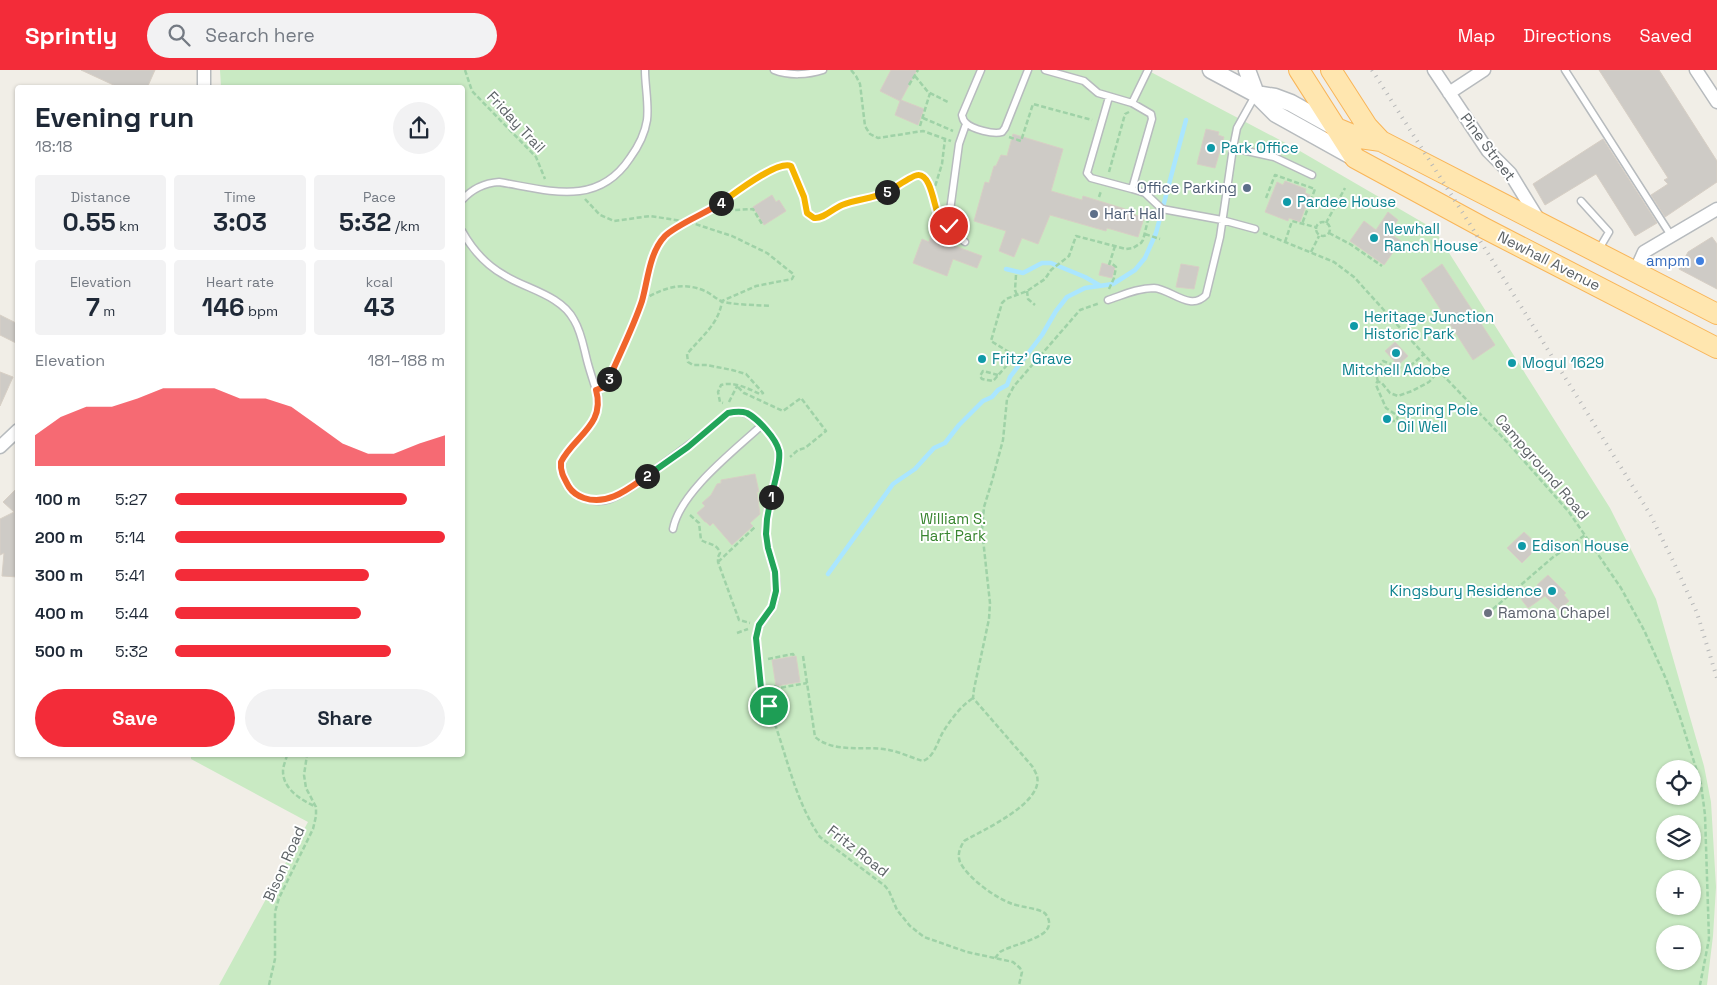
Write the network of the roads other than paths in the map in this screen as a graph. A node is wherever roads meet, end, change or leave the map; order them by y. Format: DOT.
graph roads {
  1 [pos="204,70"];
  2 [pos="645,70"];
  3 [pos="774,70"];
  4 [pos="823,70"];
  5 [pos="981,70"];
  6 [pos="1028,70"];
  7 [pos="1045,70"];
  8 [pos="1148,70"];
  9 [pos="1212,70"];
  10 [pos="1247,70"];
  11 [pos="1300,70"];
  12 [pos="1331,70"];
  13 [pos="1434,70"];
  14 [pos="1484,70"];
  15 [pos="1565,70"];
  16 [pos="1696,70"];
  17 [pos="204,85"];
  18 [pos="1449,92"];
  19 [pos="1256,94"];
  20 [pos="1109,97"];
  21 [pos="1717,102"];
  22 [pos="1136,105"];
  23 [pos="966,124"];
  24 [pos="1336,128"];
  25 [pos="1381,141"];
  26 [pos="1233,148"];
  27 [pos="1355,158"];
  28 [pos="1312,174"];
  29 [pos="1132,189"];
  30 [pos="465,197"];
  31 [pos="1581,201"];
  32 [pos="1717,209"];
  33 [pos="1222,220"];
  34 [pos="1542,224"];
  35 [pos="1255,230"];
  36 [pos="465,236"];
  37 [pos="1672,237"];
  38 [pos="965,242"];
  39 [pos="1597,252"];
  40 [pos="1635,272"];
  41 [pos="1108,300"];
  42 [pos="1717,314"];
  43 [pos="1717,348"];
  44 [pos="762,425"];
  45 [pos="15,433"];
  46 [pos="0,447"];
  47 [pos="673,529"];
  48 [pos="761,688"];
  1 -- 17 [label="street"];
  2 -- 30 [label="lane"];
  3 -- 4 [label="lane"];
  5 -- 23 [label="lane"];
  6 -- 23 [label="lane"];
  7 -- 20 [label="lane"];
  8 -- 22 [label="lane"];
  9 -- 19 [label="street, Newhall Avenue"];
  10 -- 19 [label="street"];
  11 -- 24 [label="main road"];
  12 -- 25 [label="main road"];
  13 -- 18 [label="street, Pine Street"];
  14 -- 18 [label="street"];
  15 -- 37 [label="lane"];
  16 -- 21 [label="street"];
  18 -- 34 [label="street, Pine Street"];
  19 -- 24 [label="street, Newhall Avenue"];
  19 -- 26 [label="lane"];
  19 -- 27 [label="street, Newhall Avenue"];
  20 -- 22 [label="lane"];
  20 -- 29 [label="lane"];
  22 -- 29 [label="lane"];
  23 -- 38 [label="lane"];
  24 -- 25 [label="main road, Newhall Avenue"];
  24 -- 27 [label="main road"];
  25 -- 34 [label="main road, Newhall Avenue"];
  26 -- 28 [label="lane"];
  26 -- 33 [label="lane"];
  27 -- 43 [label="main road, Newhall Avenue"];
  29 -- 33 [label="lane"];
  31 -- 39 [label="lane"];
  32 -- 37 [label="street"];
  33 -- 35 [label="lane"];
  33 -- 41 [label="lane"];
  34 -- 39 [label="main road, Newhall Avenue"];
  36 -- 44 [label="lane"];
  37 -- 40 [label="street"];
  39 -- 40 [label="main road, Newhall Avenue"];
  40 -- 42 [label="main road, Newhall Avenue"];
  44 -- 47 [label="lane"];
  44 -- 48 [label="lane"];
  45 -- 46 [label="street"];
}
